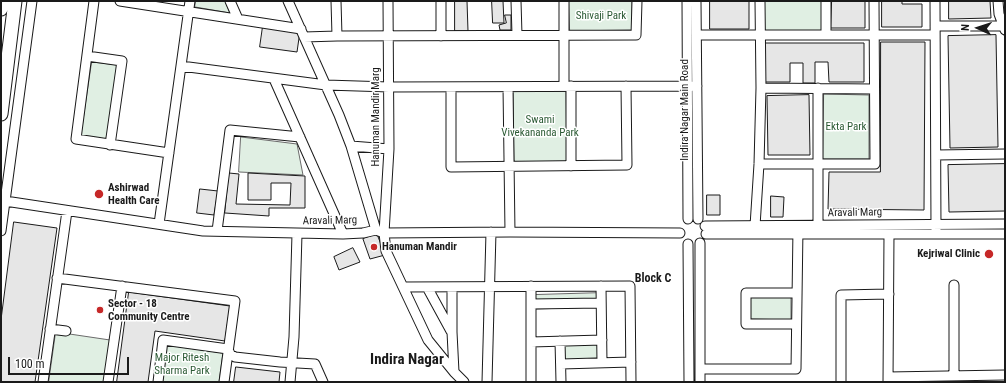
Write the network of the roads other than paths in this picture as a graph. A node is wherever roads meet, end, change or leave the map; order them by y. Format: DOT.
graph roads {
  1 [pos="2,1"];
  2 [pos="15,1"];
  3 [pos="32,1"];
  4 [pos="94,1"];
  5 [pos="120,1"];
  6 [pos="190,1"];
  7 [pos="230,1"];
  8 [pos="288,1"];
  9 [pos="336,1"];
  10 [pos="388,1"];
  11 [pos="441,1"];
  12 [pos="516,1"];
  13 [pos="564,1"];
  14 [pos="636,1"];
  15 [pos="687,1"];
  16 [pos="696,1"];
  17 [pos="760,1"];
  18 [pos="826,1"];
  19 [pos="874,1"];
  20 [pos="935,1"];
  21 [pos="998,1"];
  22 [pos="1,9"];
  23 [pos="188,12"];
  24 [pos="238,19"];
  25 [pos="1004,28"];
  26 [pos="935,31"];
  27 [pos="302,33"];
  28 [pos="517,35"];
  29 [pos="564,35"];
  30 [pos="696,35"];
  31 [pos="760,35"];
  32 [pos="826,35"];
  33 [pos="874,35"];
  34 [pos="336,36"];
  35 [pos="388,36"];
  36 [pos="441,36"];
  37 [pos="87,56"];
  38 [pos="181,66"];
  39 [pos="274,79"];
  40 [pos="326,85"];
  41 [pos="508,86"];
  42 [pos="567,86"];
  43 [pos="626,86"];
  44 [pos="692,86"];
  45 [pos="389,87"];
  46 [pos="451,87"];
  47 [pos="761,88"];
  48 [pos="818,88"];
  49 [pos="874,89"];
  50 [pos="1,114"];
  51 [pos="300,137"];
  52 [pos="110,145"];
  53 [pos="351,146"];
  54 [pos="389,149"];
  55 [pos="169,153"];
  56 [pos="1005,154"];
  57 [pos="936,155"];
  58 [pos="759,164"];
  59 [pos="818,164"];
  60 [pos="509,166"];
  61 [pos="571,166"];
  62 [pos="5,201"];
  63 [pos="66,211"];
  64 [pos="688,219"];
  65 [pos="698,220"];
  66 [pos="159,224"];
  67 [pos="936,224"];
  68 [pos="1005,224"];
  69 [pos="755,226"];
  70 [pos="705,230"];
  71 [pos="798,230"];
  72 [pos="818,230"];
  73 [pos="1,231"];
  74 [pos="217,231"];
  75 [pos="380,231"];
  76 [pos="491,232"];
  77 [pos="510,232"];
  78 [pos="680,233"];
  79 [pos="297,234"];
  80 [pos="343,234"];
  81 [pos="889,234"];
  82 [pos="936,234"];
  83 [pos="1005,234"];
  84 [pos="700,243"];
  85 [pos="688,244"];
  86 [pos="57,278"];
  87 [pos="954,285"];
  88 [pos="122,286"];
  89 [pos="490,286"];
  90 [pos="530,286"];
  91 [pos="601,286"];
  92 [pos="403,287"];
  93 [pos="427,287"];
  94 [pos="452,287"];
  95 [pos="797,293"];
  96 [pos="888,294"];
  97 [pos="602,303"];
  98 [pos="531,304"];
  99 [pos="796,324"];
  100 [pos="50,329"];
  101 [pos="66,331"];
  102 [pos="452,332"];
  103 [pos="602,340"];
  104 [pos="560,341"];
  105 [pos="531,342"];
  106 [pos="228,349"];
  107 [pos="292,362"];
  108 [pos="631,362"];
  109 [pos="602,363"];
  110 [pos="561,364"];
  111 [pos="700,369"];
  112 [pos="454,372"];
  113 [pos="1005,375"];
  114 [pos="954,376"];
  115 [pos="888,379"];
  116 [pos="976,379"];
  117 [pos="43,382"];
  118 [pos="108,382"];
  119 [pos="158,382"];
  120 [pos="224,382"];
  121 [pos="290,382"];
  122 [pos="323,382"];
  123 [pos="464,382"];
  124 [pos="488,382"];
  125 [pos="531,382"];
  126 [pos="561,382"];
  127 [pos="631,382"];
  128 [pos="689,382"];
  129 [pos="700,382"];
  130 [pos="841,382"];
  1 -- 22 [label="highway"];
  2 -- 50 [label="highway"];
  3 -- 62 [label="street"];
  4 -- 37 [label="street"];
  5 -- 23 [label="street"];
  6 -- 23 [label="street"];
  7 -- 24 [label="street"];
  8 -- 27 [label="street"];
  9 -- 34 [label="street"];
  10 -- 35 [label="street, Hanuman Mandir Marg"];
  11 -- 36 [label="street"];
  12 -- 28 [label="street"];
  13 -- 29 [label="street"];
  14 -- 29 [label="street"];
  15 -- 44 [label="street, Indira Nagar Main Road"];
  16 -- 30 [label="street, Indira Nagar Main Road"];
  17 -- 31 [label="street"];
  18 -- 32 [label="street"];
  19 -- 33 [label="street"];
  20 -- 26 [label="street"];
  21 -- 25 [label="street"];
  23 -- 24 [label="street"];
  23 -- 38 [label="street"];
  24 -- 27 [label="street"];
  25 -- 26 [label="street"];
  26 -- 33 [label="street"];
  26 -- 57 [label="street"];
  27 -- 34 [label="street"];
  27 -- 40 [label="street"];
  28 -- 29 [label="street"];
  28 -- 36 [label="street"];
  29 -- 42 [label="street"];
  30 -- 31 [label="street"];
  30 -- 44 [label="street, Indira Nagar Main Road"];
  31 -- 32 [label="street"];
  31 -- 47 [label="street"];
  32 -- 33 [label="street"];
  33 -- 49 [label="street"];
  34 -- 35 [label="street"];
  35 -- 36 [label="street"];
  35 -- 45 [label="street, Hanuman Mandir Marg"];
  37 -- 52 [label="street"];
  37 -- 52 [label="street"];
  38 -- 39 [label="street"];
  38 -- 55 [label="street"];
  39 -- 40 [label="street"];
  39 -- 51 [label="street"];
  40 -- 45 [label="street"];
  40 -- 53 [label="street"];
  41 -- 42 [label="street"];
  41 -- 46 [label="street"];
  41 -- 60 [label="street"];
  42 -- 43 [label="street"];
  42 -- 61 [label="street"];
  43 -- 44 [label="street"];
  43 -- 61 [label="street"];
  44 -- 64 [label="street, Indira Nagar Main Road"];
  44 -- 65 [label="street, Indira Nagar Main Road"];
  45 -- 46 [label="street"];
  45 -- 54 [label="street, Hanuman Mandir Marg"];
  46 -- 60 [label="street"];
  47 -- 48 [label="street"];
  47 -- 58 [label="street"];
  48 -- 49 [label="street"];
  48 -- 59 [label="street"];
  49 -- 59 [label="street"];
  51 -- 74 [label="street"];
  51 -- 80 [label="street"];
  52 -- 55 [label="street"];
  53 -- 54 [label="street"];
  53 -- 75 [label="street"];
  54 -- 75 [label="street, Hanuman Mandir Marg"];
  55 -- 66 [label="street"];
  56 -- 57 [label="street"];
  57 -- 67 [label="street"];
  58 -- 59 [label="street"];
  58 -- 69 [label="street"];
  59 -- 72 [label="street"];
  60 -- 61 [label="street"];
  60 -- 77 [label="street"];
  62 -- 63 [label="street, Aravali Marg"];
  62 -- 73 [label="street"];
  63 -- 66 [label="street, Aravali Marg"];
  63 -- 86 [label="street"];
  64 -- 65 [label="street"];
  64 -- 78 [label="street"];
  65 -- 70 [label="street"];
  66 -- 74 [label="street, Aravali Marg"];
  67 -- 68 [label="street, Aravali Marg"];
  67 -- 72 [label="street, Aravali Marg"];
  67 -- 82 [label="street"];
  69 -- 70 [label="street, Aravali Marg"];
  69 -- 71 [label="street, Aravali Marg"];
  70 -- 71 [label="street, Aravali Marg"];
  70 -- 84 [label="street"];
  71 -- 72 [label="street, Aravali Marg"];
  71 -- 95 [label="street"];
  72 -- 81 [label="street, Aravali Marg"];
  74 -- 79 [label="street, Aravali Marg"];
  75 -- 76 [label="street, Aravali Marg"];
  75 -- 80 [label="street, Aravali Marg"];
  75 -- 92 [label="street"];
  76 -- 77 [label="street, Aravali Marg"];
  76 -- 89 [label="street"];
  77 -- 78 [label="street, Aravali Marg"];
  78 -- 85 [label="street"];
  79 -- 80 [label="street, Aravali Marg"];
  79 -- 107 [label="street"];
  81 -- 82 [label="street, Aravali Marg"];
  81 -- 96 [label="street"];
  82 -- 83 [label="street, Aravali Marg"];
  84 -- 85 [label="street"];
  84 -- 111 [label="street"];
  85 -- 128 [label="street"];
  86 -- 88 [label="street"];
  86 -- 100 [label="street"];
  87 -- 114 [label="street"];
  88 -- 106 [label="street"];
  88 -- 118 [label="street"];
  89 -- 90 [label="street"];
  89 -- 94 [label="street"];
  89 -- 124 [label="street"];
  90 -- 91 [label="street"];
  90 -- 98 [label="street"];
  91 -- 97 [label="street"];
  91 -- 108 [label="street"];
  92 -- 93 [label="street"];
  92 -- 112 [label="street"];
  93 -- 94 [label="street"];
  93 -- 102 [label="street"];
  94 -- 102 [label="street"];
  95 -- 99 [label="street"];
  95 -- 99 [label="street"];
  96 -- 115 [label="street"];
  96 -- 130 [label="street"];
  97 -- 98 [label="street"];
  97 -- 103 [label="street"];
  98 -- 105 [label="street"];
  99 -- 111 [label="street"];
  100 -- 101 [label="street"];
  100 -- 117 [label="street"];
  102 -- 112 [label="street"];
  103 -- 104 [label="street"];
  103 -- 109 [label="street"];
  104 -- 105 [label="street"];
  104 -- 110 [label="street"];
  105 -- 125 [label="street"];
  106 -- 107 [label="street"];
  106 -- 119 [label="street"];
  106 -- 120 [label="street"];
  107 -- 121 [label="street"];
  107 -- 122 [label="street"];
  108 -- 109 [label="street"];
  108 -- 127 [label="street"];
  109 -- 110 [label="street"];
  110 -- 126 [label="street"];
  111 -- 129 [label="street"];
  112 -- 123 [label="street"];
  113 -- 116 [label="street"];
  114 -- 115 [label="street"];
  114 -- 116 [label="street"];
}
